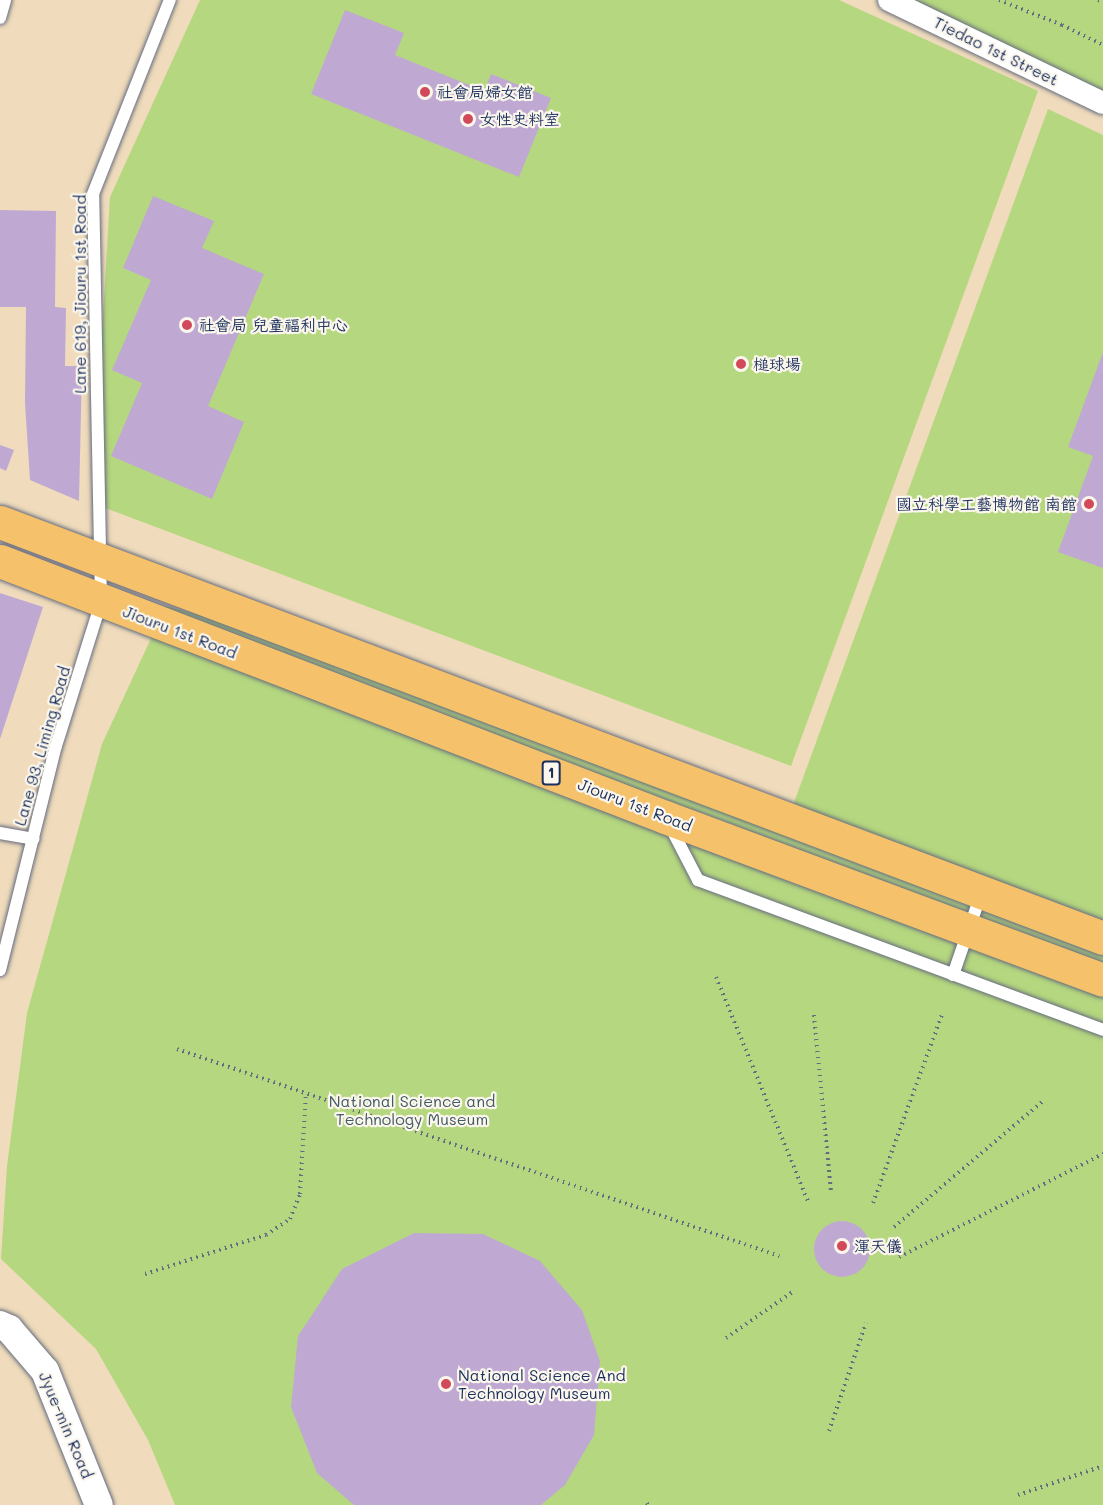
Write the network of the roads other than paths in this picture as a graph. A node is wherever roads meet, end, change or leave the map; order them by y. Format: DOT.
graph roads {
  1 [pos="5,0"];
  2 [pos="170,0"];
  3 [pos="889,0"];
  4 [pos="0,18"];
  5 [pos="1103,103"];
  6 [pos="0,522"];
  7 [pos="0,561"];
  8 [pos="102,561"];
  9 [pos="101,602"];
  10 [pos="665,816"];
  11 [pos="0,833"];
  12 [pos="33,839"];
  13 [pos="981,893"];
  14 [pos="969,930"];
  15 [pos="1103,938"];
  16 [pos="0,970"];
  17 [pos="953,975"];
  18 [pos="1103,980"];
  19 [pos="1103,1030"];
  20 [pos="0,1325"];
  21 [pos="99,1505"];
  1 -- 4 [label="lane"];
  2 -- 8 [label="lane, Lane 619, Jiouru 1st Road"];
  3 -- 5 [label="street, Tiedao 1st Street"];
  6 -- 8 [label="main road, 1"];
  7 -- 9 [label="main road, Jiouru 1st Road / 1"];
  8 -- 9 [label="lane, Lane 619, Jiouru 1st Road"];
  8 -- 13 [label="main road, 1"];
  9 -- 10 [label="main road, Jiouru 1st Road / 1"];
  9 -- 12 [label="lane, Lane 93, Liming Road"];
  10 -- 14 [label="main road, Jiouru 1st Road / 1"];
  10 -- 17 [label="lane"];
  11 -- 12 [label="lane"];
  12 -- 16 [label="lane, Lane 93, Liming Road"];
  13 -- 14 [label="lane"];
  13 -- 15 [label="main road, 1"];
  14 -- 17 [label="lane"];
  14 -- 18 [label="main road, Jiouru 1st Road / 1"];
  17 -- 19 [label="lane"];
  20 -- 21 [label="street, Jyue-min Road"];
}
